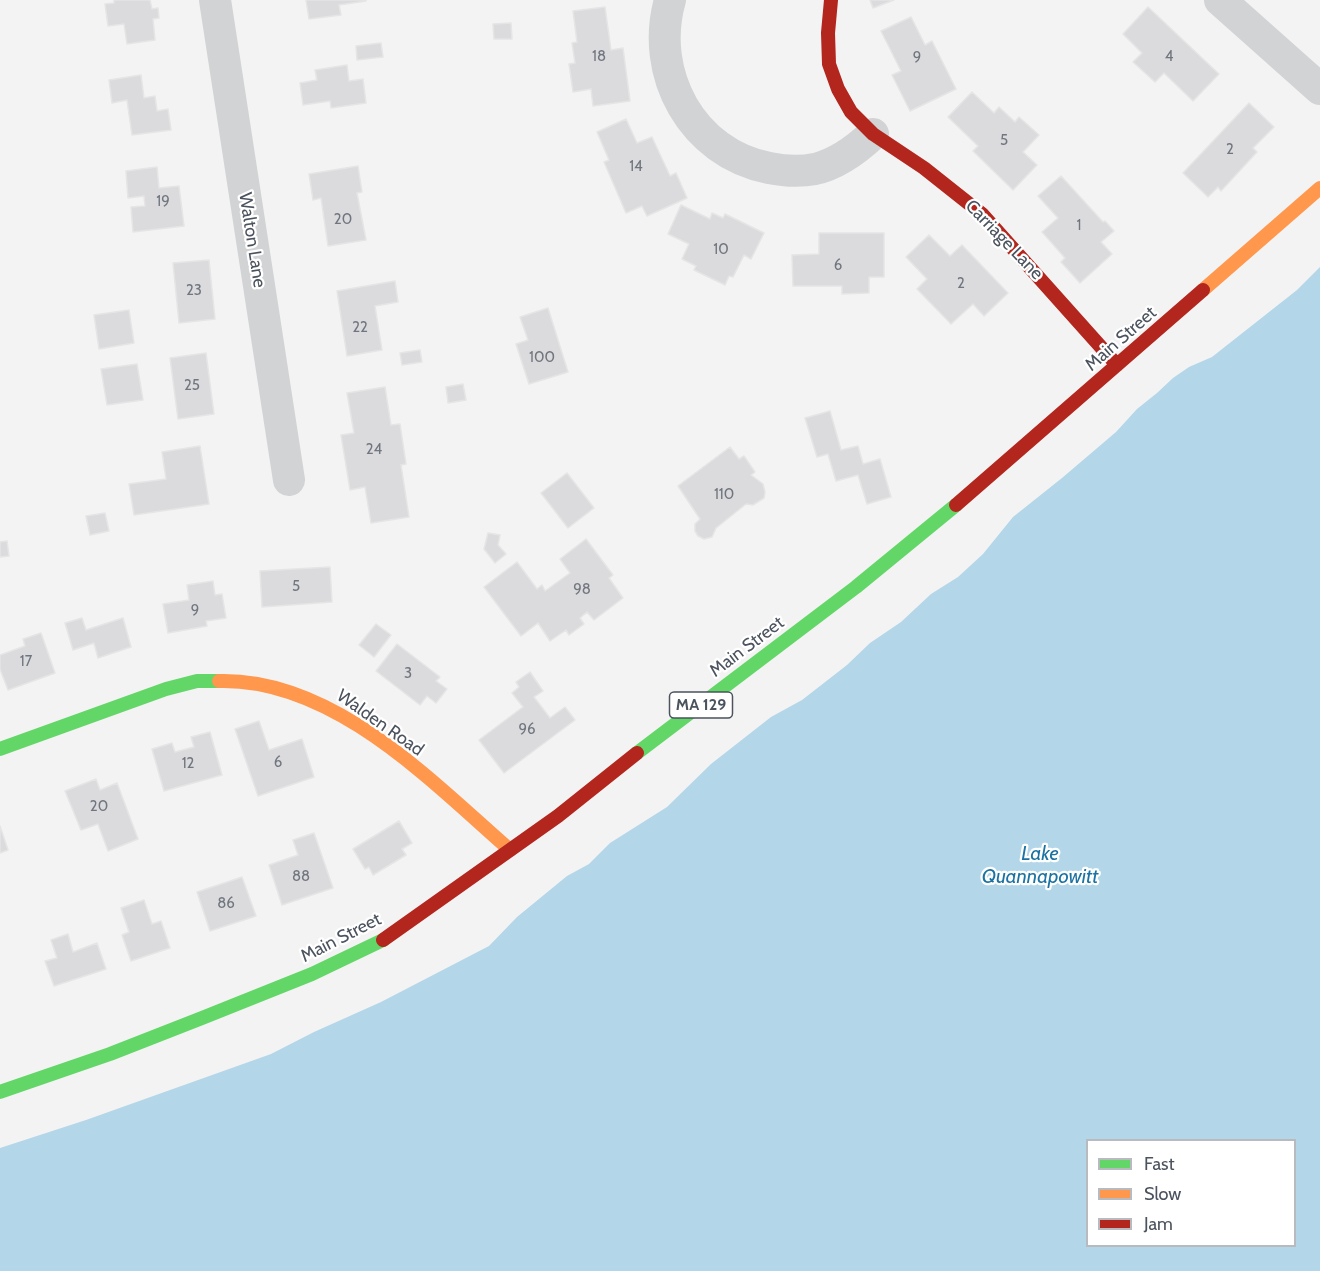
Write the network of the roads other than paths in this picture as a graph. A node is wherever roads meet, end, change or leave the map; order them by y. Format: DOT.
graph roads {
  1 [pos="215,0"];
  2 [pos="670,0"];
  3 [pos="831,0"];
  4 [pos="1220,0"];
  5 [pos="1320,89"];
  6 [pos="873,134"];
  7 [pos="1320,188"];
  8 [pos="1117,365"];
  9 [pos="289,480"];
  10 [pos="0,749"];
  11 [pos="510,850"];
  12 [pos="0,1092"];
  1 -- 9 [label="street, Walton Lane"];
  2 -- 6 [label="street"];
  3 -- 6 [label="main road, Carriage Lane"];
  4 -- 5 [label="street"];
  6 -- 8 [label="main road, Carriage Lane"];
  7 -- 8 [label="main road, Main Street / MA 129"];
  8 -- 11 [label="main road, Main Street / MA 129"];
  10 -- 11 [label="main road, Walden Road"];
  11 -- 12 [label="main road, Main Street / MA 129"];
}
